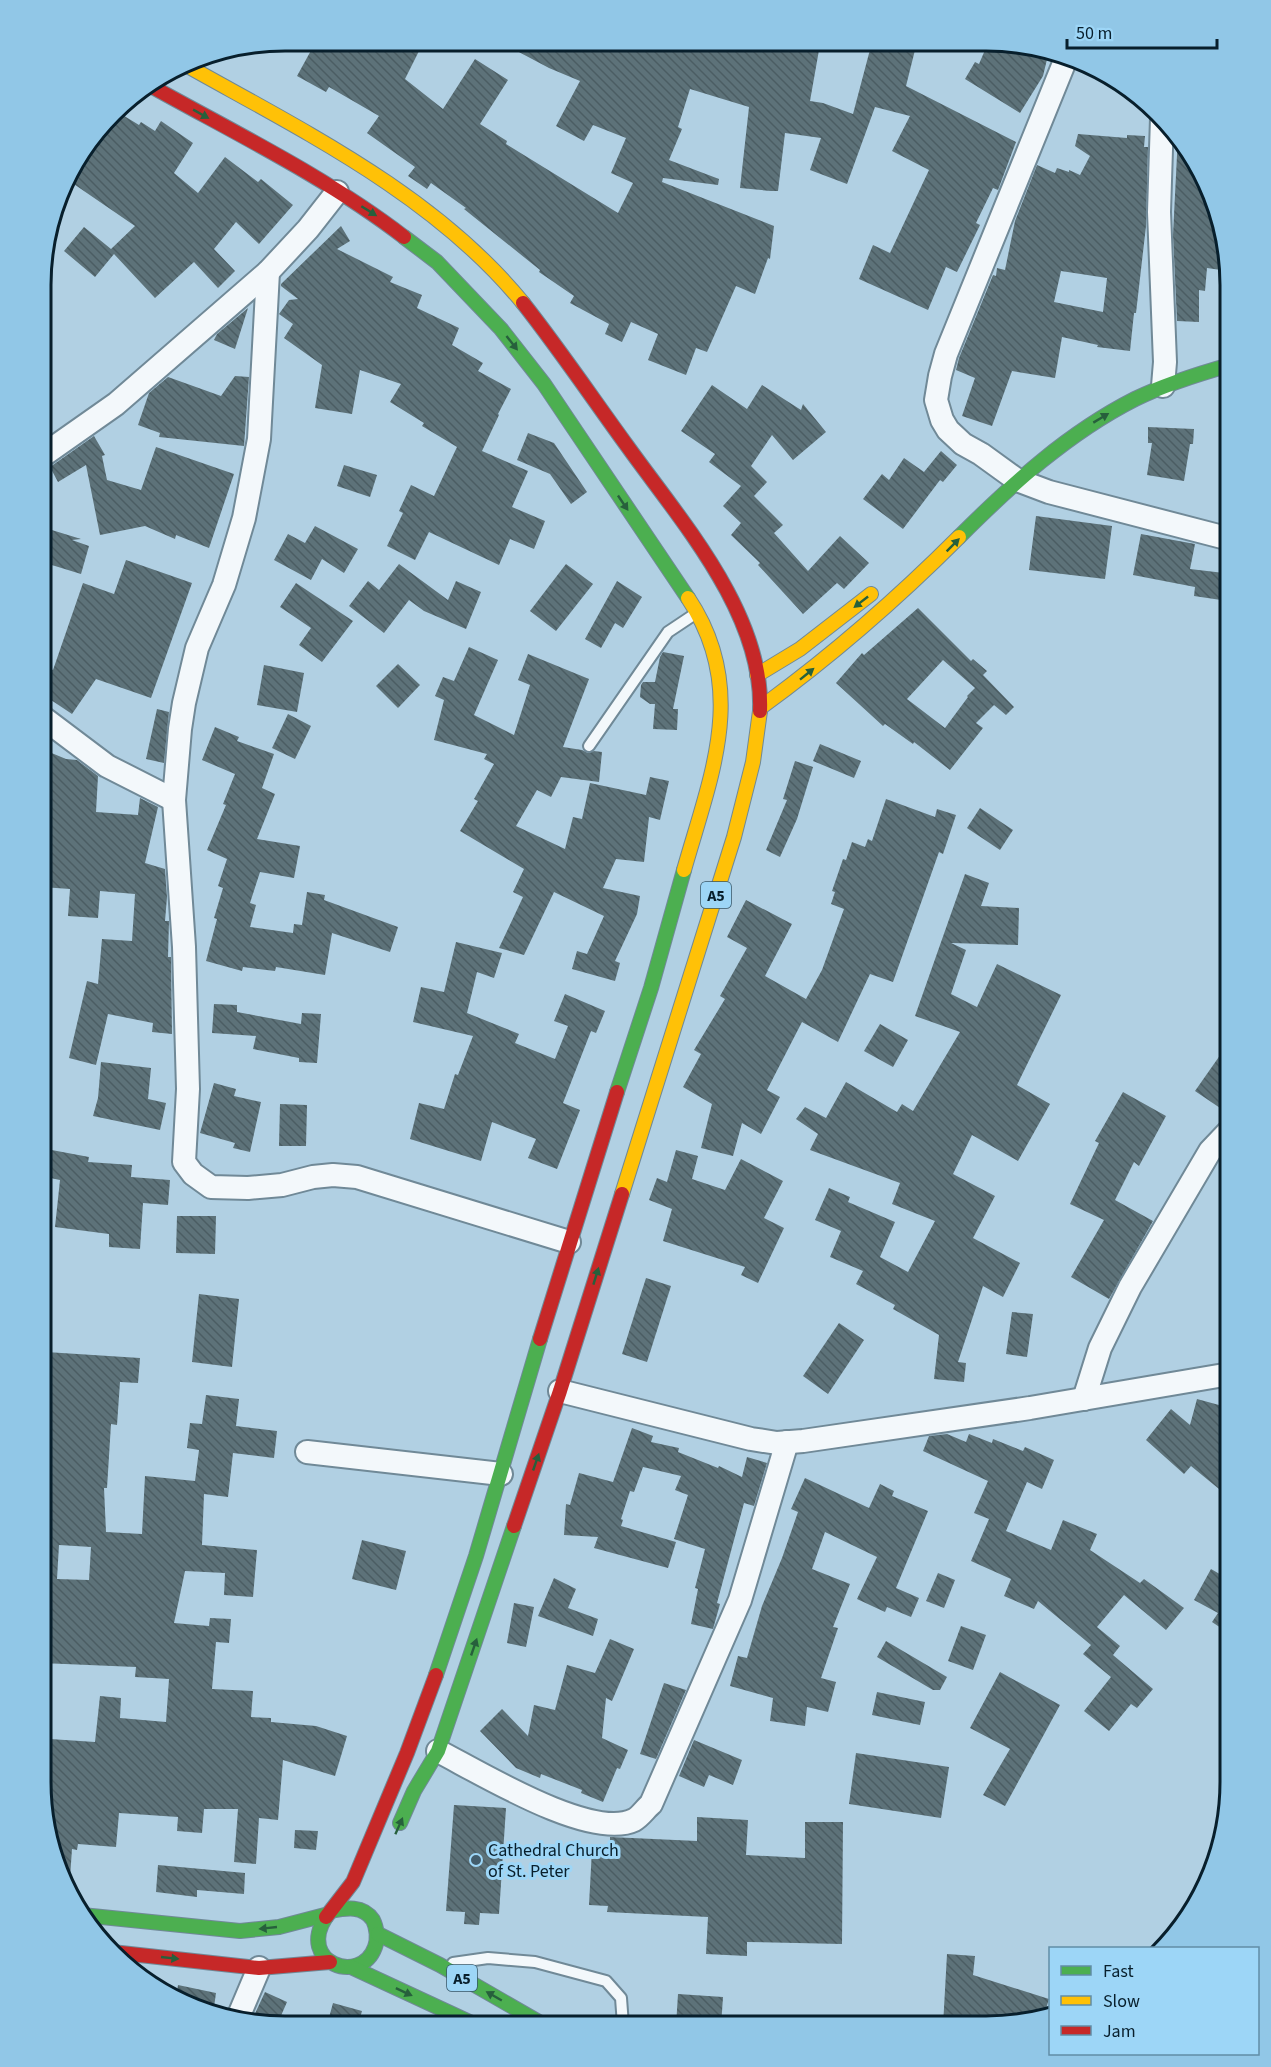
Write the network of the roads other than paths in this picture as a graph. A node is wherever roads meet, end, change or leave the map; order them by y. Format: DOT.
graph roads {
  1 [pos="1064,64"];
  2 [pos="194,70"];
  3 [pos="156,89"];
  4 [pos="1162,131"];
  5 [pos="337,192"];
  6 [pos="267,272"];
  7 [pos="1220,365"];
  8 [pos="1165,368"];
  9 [pos="51,450"];
  10 [pos="1006,472"];
  11 [pos="1220,536"];
  12 [pos="878,589"];
  13 [pos="698,613"];
  14 [pos="757,675"];
  15 [pos="760,708"];
  16 [pos="51,724"];
  17 [pos="589,746"];
  18 [pos="174,800"];
  19 [pos="667,993"];
  20 [pos="1220,1140"];
  21 [pos="570,1242"];
  22 [pos="1220,1376"];
  23 [pos="560,1391"];
  24 [pos="1084,1399"];
  25 [pos="787,1442"];
  26 [pos="307,1452"];
  27 [pos="501,1474"];
  28 [pos="438,1751"];
  29 [pos="394,1838"];
  30 [pos="374,1896"];
  31 [pos="328,1913"];
  32 [pos="93,1916"];
  33 [pos="376,1928"];
  34 [pos="126,1953"];
  35 [pos="330,1962"];
  36 [pos="440,1965"];
  37 [pos="351,1967"];
  38 [pos="259,1968"];
  39 [pos="240,2012"];
  40 [pos="457,2016"];
  41 [pos="528,2016"];
  42 [pos="622,2016"];
  1 -- 10 [label="street"];
  2 -- 14 [label="main road, A5"];
  3 -- 5 [label="main road, A5, one-way"];
  4 -- 8 [label="street"];
  5 -- 6 [label="street"];
  5 -- 13 [label="main road, A5, one-way"];
  6 -- 9 [label="street"];
  6 -- 18 [label="street"];
  7 -- 8 [label="main road"];
  10 -- 8 [label="main road, one-way"];
  10 -- 11 [label="street"];
  15 -- 10 [label="main road, one-way"];
  12 -- 14 [label="main road, one-way"];
  13 -- 17 [label="lane"];
  13 -- 19 [label="main road, A5"];
  14 -- 15 [label="main road, A5"];
  15 -- 19 [label="main road, A5"];
  16 -- 18 [label="street"];
  18 -- 21 [label="street"];
  19 -- 21 [label="main road, A5"];
  23 -- 19 [label="main road, A5, one-way"];
  20 -- 24 [label="street"];
  21 -- 27 [label="main road, A5"];
  22 -- 24 [label="street"];
  23 -- 25 [label="street"];
  28 -- 23 [label="main road, A5, one-way"];
  24 -- 25 [label="street"];
  25 -- 28 [label="street"];
  26 -- 27 [label="street"];
  27 -- 31 [label="main road, A5"];
  29 -- 28 [label="main road, A5, one-way"];
  30 -- 33 [label="main road"];
  31 -- 32 [label="main road, one-way"];
  31 -- 33 [label="main road"];
  31 -- 35 [label="main road"];
  33 -- 36 [label="main road, A5"];
  33 -- 37 [label="main road"];
  34 -- 38 [label="main road, one-way"];
  35 -- 37 [label="main road"];
  35 -- 38 [label="main road"];
  41 -- 36 [label="main road, A5, one-way"];
  36 -- 42 [label="lane"];
  37 -- 40 [label="main road, A5, one-way"];
  38 -- 39 [label="street"];
}
